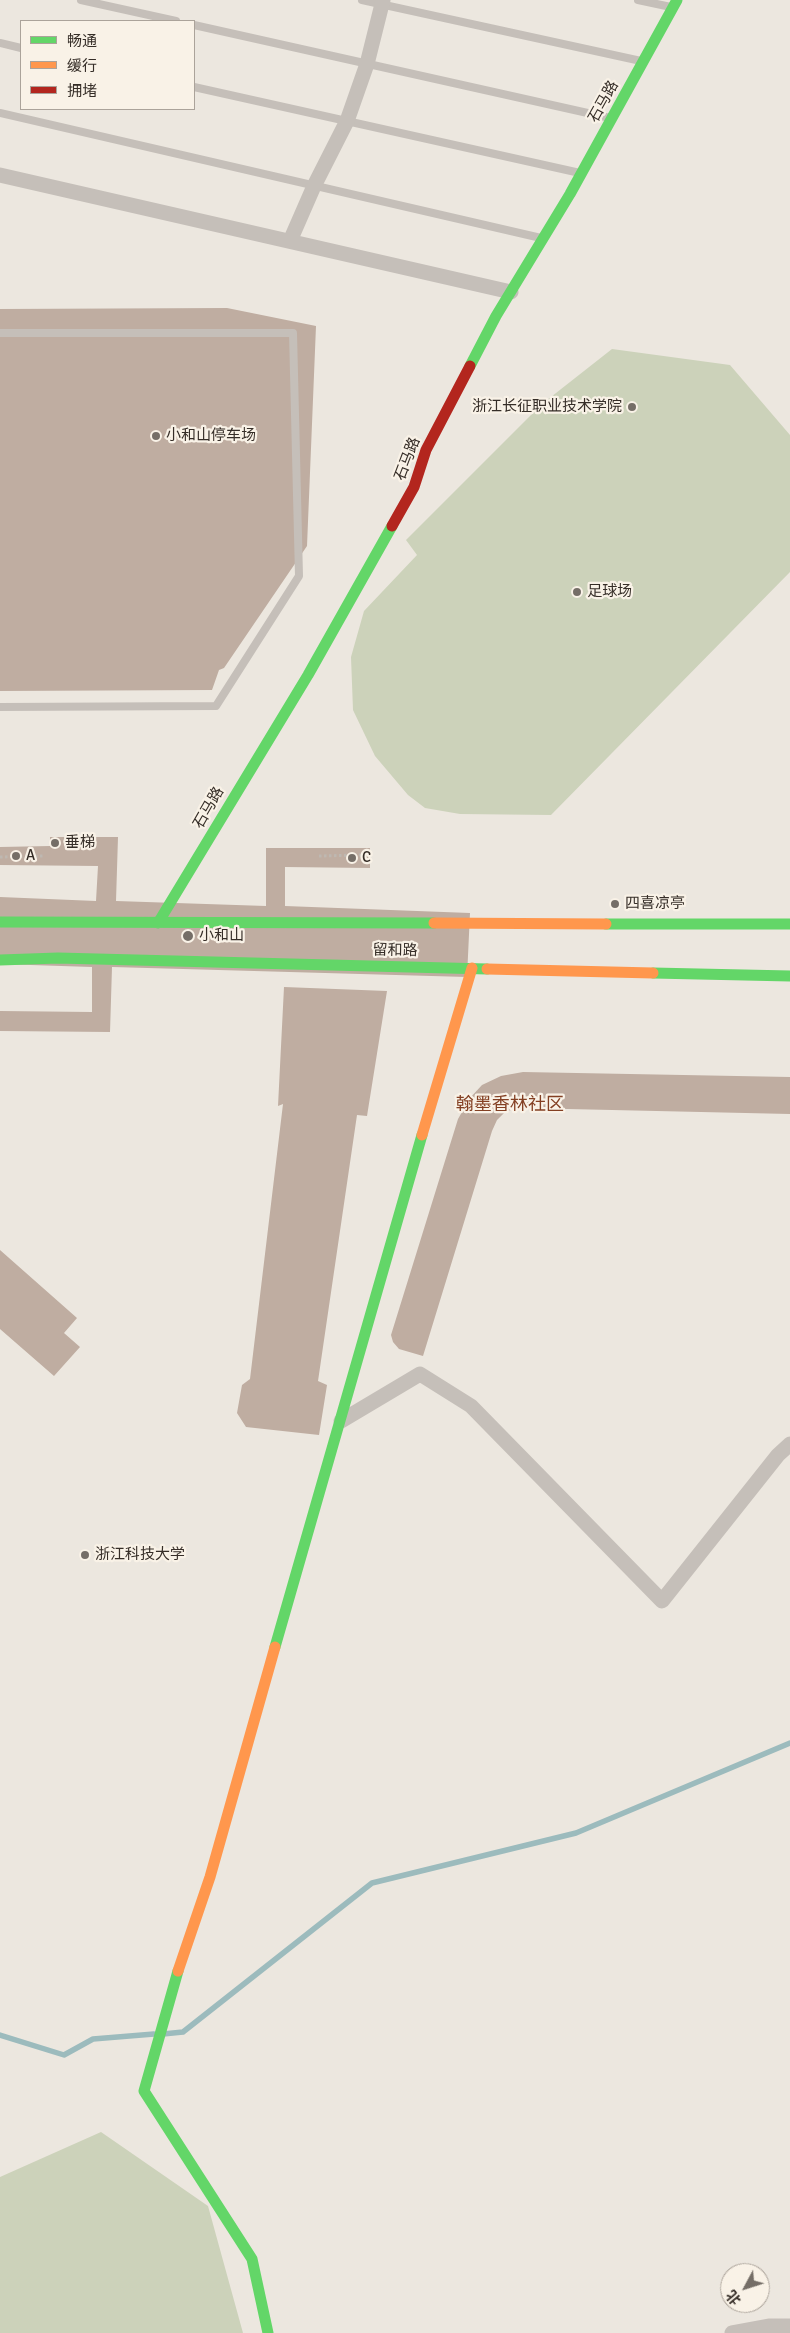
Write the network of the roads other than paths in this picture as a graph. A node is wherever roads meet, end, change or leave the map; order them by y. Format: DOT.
graph roads {
  1 [pos="81,0"];
  2 [pos="362,0"];
  3 [pos="638,0"];
  4 [pos="382,2"];
  5 [pos="675,4"];
  6 [pos="171,20"];
  7 [pos="195,25"];
  8 [pos="0,43"];
  9 [pos="20,48"];
  10 [pos="643,62"];
  11 [pos="367,64"];
  12 [pos="195,87"];
  13 [pos="0,114"];
  14 [pos="612,119"];
  15 [pos="347,121"];
  16 [pos="582,173"];
  17 [pos="0,175"];
  18 [pos="314,186"];
  19 [pos="543,238"];
  20 [pos="290,241"];
  21 [pos="511,292"];
  22 [pos="0,332"];
  23 [pos="0,707"];
  24 [pos="0,922"];
  25 [pos="158,923"];
  26 [pos="790,924"];
  27 [pos="0,960"];
  28 [pos="472,968"];
  29 [pos="790,976"];
  30 [pos="340,1420"];
  31 [pos="790,1444"];
  32 [pos="790,2326"];
  33 [pos="268,2333"];
  34 [pos="732,2333"];
  1 -- 6 [label="lane"];
  2 -- 4 [label="lane"];
  3 -- 5 [label="lane"];
  4 -- 10 [label="lane"];
  4 -- 11 [label="street"];
  5 -- 10 [label="street, 石马路"];
  7 -- 11 [label="lane"];
  8 -- 9 [label="lane"];
  10 -- 14 [label="street, 石马路"];
  11 -- 14 [label="lane"];
  11 -- 15 [label="street"];
  12 -- 15 [label="lane"];
  13 -- 18 [label="lane"];
  14 -- 16 [label="street, 石马路"];
  15 -- 16 [label="lane"];
  15 -- 18 [label="street"];
  16 -- 19 [label="street, 石马路"];
  17 -- 20 [label="street"];
  18 -- 19 [label="lane"];
  18 -- 20 [label="street"];
  19 -- 21 [label="street, 石马路"];
  20 -- 21 [label="street"];
  21 -- 25 [label="street, 石马路"];
  22 -- 23 [label="lane"];
  24 -- 25 [label="street, 留和路"];
  25 -- 26 [label="street, 留和路"];
  27 -- 28 [label="street, 留和路"];
  28 -- 29 [label="street, 留和路"];
  28 -- 30 [label="street"];
  30 -- 31 [label="street"];
  30 -- 33 [label="street"];
  32 -- 34 [label="street"];
}
